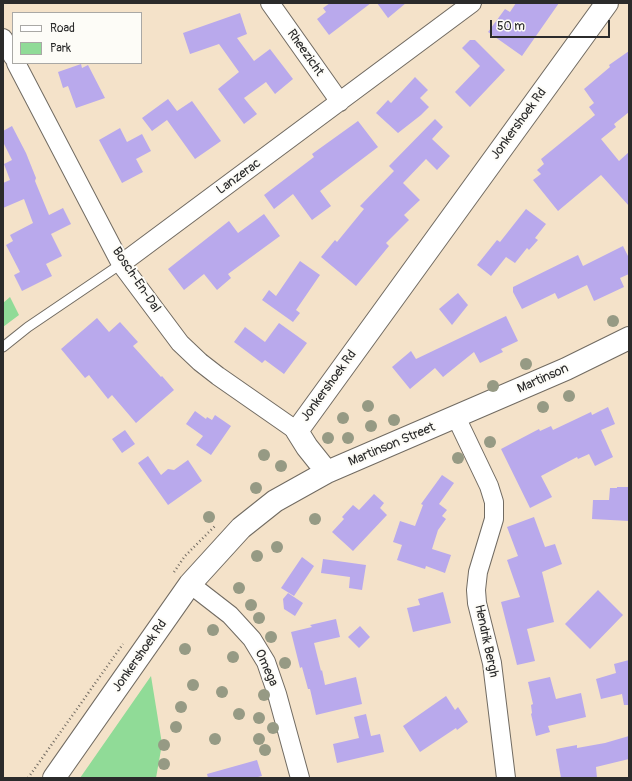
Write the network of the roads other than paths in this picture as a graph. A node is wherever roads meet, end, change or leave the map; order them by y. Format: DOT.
graph roads {
  1 [pos="270,3"];
  2 [pos="472,3"];
  3 [pos="603,5"];
  4 [pos="3,38"];
  5 [pos="12,55"];
  6 [pos="17,64"];
  7 [pos="340,102"];
  8 [pos="121,264"];
  9 [pos="629,338"];
  10 [pos="3,347"];
  11 [pos="456,417"];
  12 [pos="297,431"];
  13 [pos="327,472"];
  14 [pos="190,584"];
  15 [pos="54,778"];
  16 [pos="300,778"];
  17 [pos="506,778"];
  1 -- 7 [label="street, Rheezicht"];
  2 -- 7 [label="street, Lanzerac"];
  3 -- 12 [label="street, Jonkershoek Rd"];
  4 -- 5 [label="street"];
  6 -- 8 [label="street, Bosch-En-Dal"];
  7 -- 8 [label="street, Lanzerac"];
  8 -- 10 [label="lane, Lanzerac"];
  8 -- 12 [label="street, Bosch-En-Dal"];
  9 -- 11 [label="street, Martinson"];
  11 -- 13 [label="street, Martinson Street"];
  11 -- 17 [label="street, Hendrik Bergh"];
  12 -- 13 [label="street, Jonkershoek Rd"];
  13 -- 14 [label="street, Jonkershoek Rd"];
  14 -- 15 [label="street, Jonkershoek Rd"];
  14 -- 16 [label="street, Omega"];
}
